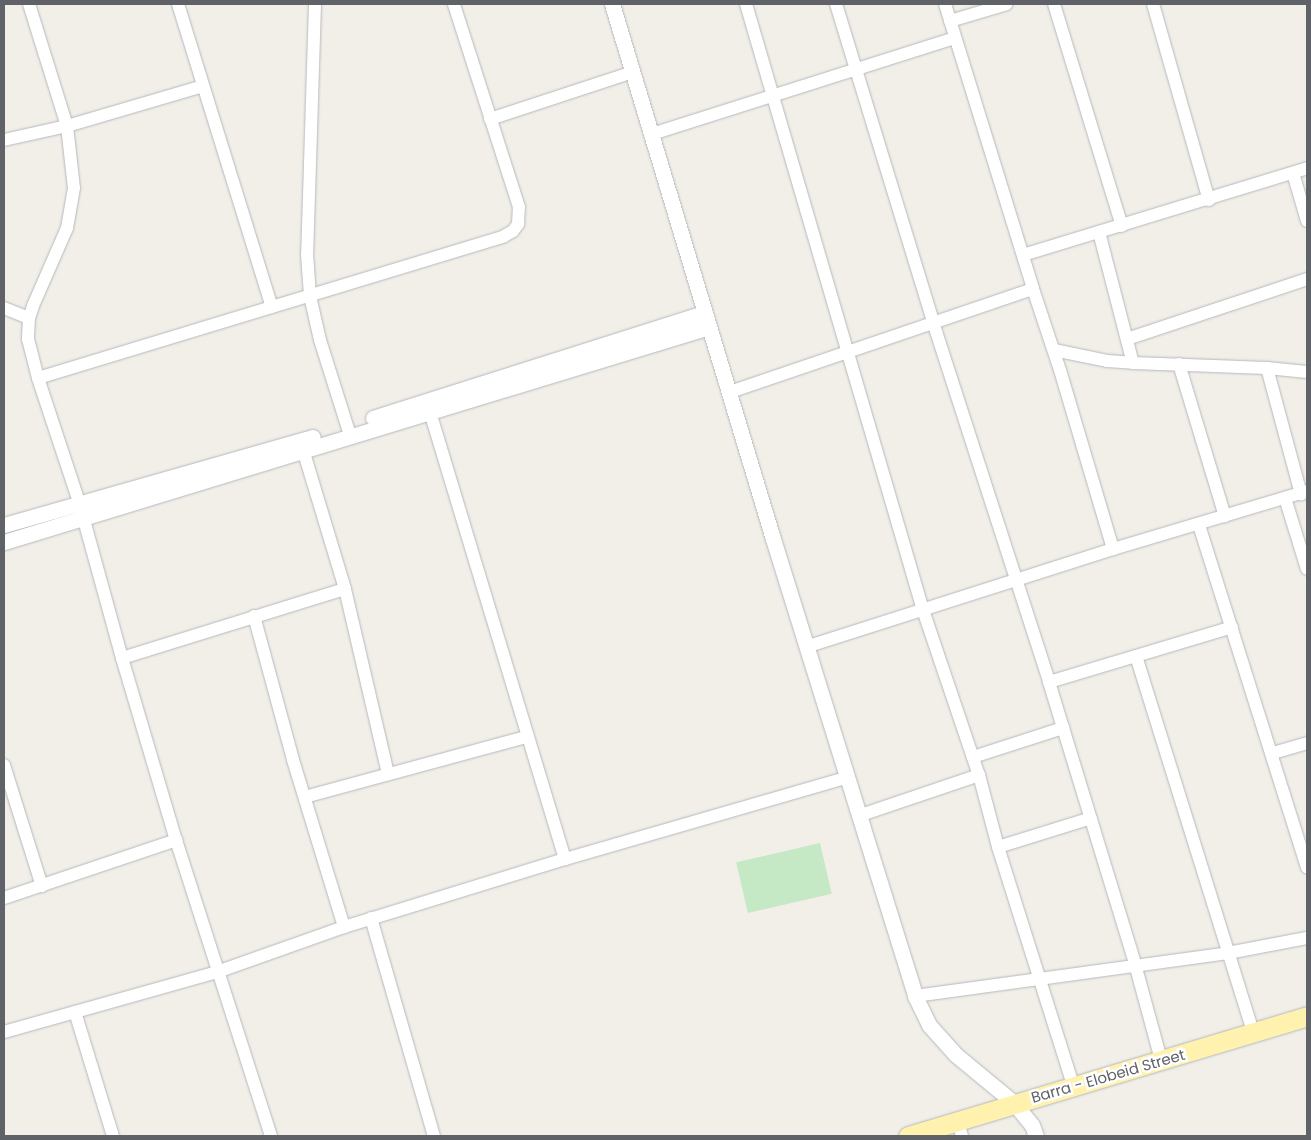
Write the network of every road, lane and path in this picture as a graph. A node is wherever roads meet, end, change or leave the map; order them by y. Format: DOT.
graph roads {
  1 [pos="30,4"];
  2 [pos="178,4"];
  3 [pos="315,4"];
  4 [pos="454,4"];
  5 [pos="612,4"];
  6 [pos="746,4"];
  7 [pos="836,4"];
  8 [pos="945,4"];
  9 [pos="1007,4"];
  10 [pos="1054,4"];
  11 [pos="1153,4"];
  12 [pos="950,21"];
  13 [pos="955,38"];
  14 [pos="855,69"];
  15 [pos="633,72"];
  16 [pos="203,86"];
  17 [pos="773,94"];
  18 [pos="490,119"];
  19 [pos="67,126"];
  20 [pos="652,134"];
  21 [pos="4,140"];
  22 [pos="1307,168"];
  23 [pos="1293,173"];
  24 [pos="1208,200"];
  25 [pos="1307,221"];
  26 [pos="1122,226"];
  27 [pos="1099,232"];
  28 [pos="1023,255"];
  29 [pos="1307,279"];
  30 [pos="1033,290"];
  31 [pos="310,296"];
  32 [pos="272,307"];
  33 [pos="4,308"];
  34 [pos="29,318"];
  35 [pos="707,320"];
  36 [pos="933,322"];
  37 [pos="1127,339"];
  38 [pos="849,350"];
  39 [pos="1054,350"];
  40 [pos="1133,363"];
  41 [pos="1179,364"];
  42 [pos="1267,368"];
  43 [pos="1307,372"];
  44 [pos="38,378"];
  45 [pos="730,392"];
  46 [pos="430,412"];
  47 [pos="348,431"];
  48 [pos="302,446"];
  49 [pos="1304,492"];
  50 [pos="1285,498"];
  51 [pos="80,502"];
  52 [pos="1225,516"];
  53 [pos="83,519"];
  54 [pos="1199,524"];
  55 [pos="4,525"];
  56 [pos="4,542"];
  57 [pos="1113,549"];
  58 [pos="1307,569"];
  59 [pos="1016,581"];
  60 [pos="345,589"];
  61 [pos="923,610"];
  62 [pos="254,616"];
  63 [pos="1232,627"];
  64 [pos="806,647"];
  65 [pos="1136,656"];
  66 [pos="122,658"];
  67 [pos="1049,682"];
  68 [pos="1064,728"];
  69 [pos="526,737"];
  70 [pos="1307,743"];
  71 [pos="1272,753"];
  72 [pos="973,757"];
  73 [pos="4,765"];
  74 [pos="388,774"];
  75 [pos="979,775"];
  76 [pos="846,778"];
  77 [pos="305,797"];
  78 [pos="858,816"];
  79 [pos="1091,818"];
  80 [pos="176,840"];
  81 [pos="998,847"];
  82 [pos="565,860"];
  83 [pos="1307,867"];
  84 [pos="42,886"];
  85 [pos="4,898"];
  86 [pos="371,918"];
  87 [pos="344,927"];
  88 [pos="1307,938"];
  89 [pos="1228,952"];
  90 [pos="1135,964"];
  91 [pos="217,972"];
  92 [pos="1040,978"];
  93 [pos="915,996"];
  94 [pos="75,1012"];
  95 [pos="1307,1016"];
  96 [pos="4,1032"];
  97 [pos="1253,1032"];
  98 [pos="1161,1060"];
  99 [pos="1074,1085"];
  100 [pos="1014,1103"];
  101 [pos="960,1129"];
  102 [pos="113,1136"];
  103 [pos="271,1136"];
  104 [pos="434,1136"];
  105 [pos="908,1136"];
  106 [pos="1036,1136"];
  1 -- 19 [label="street"];
  2 -- 16 [label="street"];
  3 -- 31 [label="street"];
  4 -- 18 [label="street"];
  5 -- 15 [label="street"];
  6 -- 17 [label="street"];
  7 -- 14 [label="street"];
  8 -- 12 [label="street"];
  9 -- 12 [label="street"];
  10 -- 26 [label="street"];
  11 -- 24 [label="street"];
  12 -- 13 [label="street"];
  13 -- 14 [label="street"];
  13 -- 28 [label="street"];
  14 -- 17 [label="street"];
  14 -- 36 [label="street"];
  15 -- 18 [label="street"];
  15 -- 20 [label="street"];
  16 -- 19 [label="street"];
  16 -- 32 [label="street"];
  17 -- 20 [label="street"];
  17 -- 38 [label="street"];
  18 -- 31 [label="street"];
  19 -- 21 [label="street"];
  19 -- 34 [label="street"];
  20 -- 35 [label="street"];
  22 -- 23 [label="street"];
  23 -- 24 [label="street"];
  23 -- 25 [label="street"];
  24 -- 26 [label="street"];
  26 -- 27 [label="street"];
  27 -- 28 [label="street"];
  27 -- 37 [label="street"];
  28 -- 30 [label="street"];
  29 -- 37 [label="street"];
  30 -- 36 [label="street"];
  30 -- 39 [label="street"];
  31 -- 32 [label="street"];
  31 -- 47 [label="street"];
  32 -- 44 [label="street"];
  33 -- 34 [label="street"];
  34 -- 44 [label="street"];
  35 -- 45 [label="street"];
  35 -- 46 [label="street"];
  35 -- 47 [label="street"];
  36 -- 38 [label="street"];
  36 -- 59 [label="street"];
  37 -- 40 [label="street"];
  38 -- 45 [label="street"];
  38 -- 61 [label="street"];
  39 -- 40 [label="street"];
  39 -- 57 [label="street"];
  40 -- 41 [label="street"];
  41 -- 42 [label="street"];
  41 -- 52 [label="street"];
  42 -- 43 [label="street"];
  42 -- 49 [label="street"];
  44 -- 51 [label="street"];
  45 -- 64 [label="street"];
  46 -- 47 [label="street"];
  46 -- 69 [label="street"];
  47 -- 48 [label="street"];
  48 -- 51 [label="street"];
  48 -- 53 [label="street"];
  48 -- 60 [label="street"];
  49 -- 50 [label="street"];
  50 -- 52 [label="street"];
  50 -- 58 [label="street"];
  51 -- 53 [label="street"];
  51 -- 55 [label="street"];
  52 -- 54 [label="street"];
  53 -- 56 [label="street"];
  53 -- 66 [label="street"];
  54 -- 57 [label="street"];
  54 -- 63 [label="street"];
  57 -- 59 [label="street"];
  59 -- 61 [label="street"];
  59 -- 67 [label="street"];
  60 -- 62 [label="street"];
  60 -- 74 [label="street"];
  61 -- 64 [label="street"];
  61 -- 72 [label="street"];
  62 -- 66 [label="street"];
  62 -- 77 [label="street"];
  63 -- 65 [label="street"];
  63 -- 71 [label="street"];
  64 -- 76 [label="street"];
  65 -- 67 [label="street"];
  65 -- 89 [label="street"];
  66 -- 80 [label="street"];
  67 -- 68 [label="street"];
  68 -- 72 [label="street"];
  68 -- 79 [label="street"];
  69 -- 74 [label="street"];
  69 -- 82 [label="street"];
  70 -- 71 [label="street"];
  71 -- 83 [label="street"];
  72 -- 75 [label="street"];
  73 -- 84 [label="street"];
  74 -- 77 [label="street"];
  75 -- 78 [label="street"];
  75 -- 81 [label="street"];
  76 -- 78 [label="street"];
  76 -- 82 [label="street"];
  77 -- 87 [label="street"];
  78 -- 93 [label="street"];
  79 -- 81 [label="street"];
  79 -- 90 [label="street"];
  80 -- 84 [label="street"];
  80 -- 91 [label="street"];
  81 -- 92 [label="street"];
  82 -- 86 [label="street"];
  84 -- 85 [label="street"];
  86 -- 87 [label="street"];
  86 -- 104 [label="street"];
  87 -- 91 [label="street"];
  88 -- 89 [label="street"];
  89 -- 90 [label="street"];
  89 -- 97 [label="street"];
  90 -- 92 [label="street"];
  90 -- 98 [label="street"];
  91 -- 94 [label="street"];
  91 -- 103 [label="street"];
  92 -- 93 [label="street"];
  92 -- 99 [label="street"];
  93 -- 100 [label="street"];
  94 -- 96 [label="street"];
  94 -- 102 [label="street"];
  95 -- 97 [label="main road, Barra - Elobeid Street"];
  97 -- 98 [label="main road, Barra - Elobeid Street"];
  98 -- 99 [label="main road, Barra - Elobeid Street"];
  99 -- 100 [label="main road, Barra - Elobeid Street"];
  100 -- 101 [label="main road, Barra - Elobeid Street"];
  100 -- 106 [label="street"];
  101 -- 105 [label="main road, Barra - Elobeid Street"];
}
